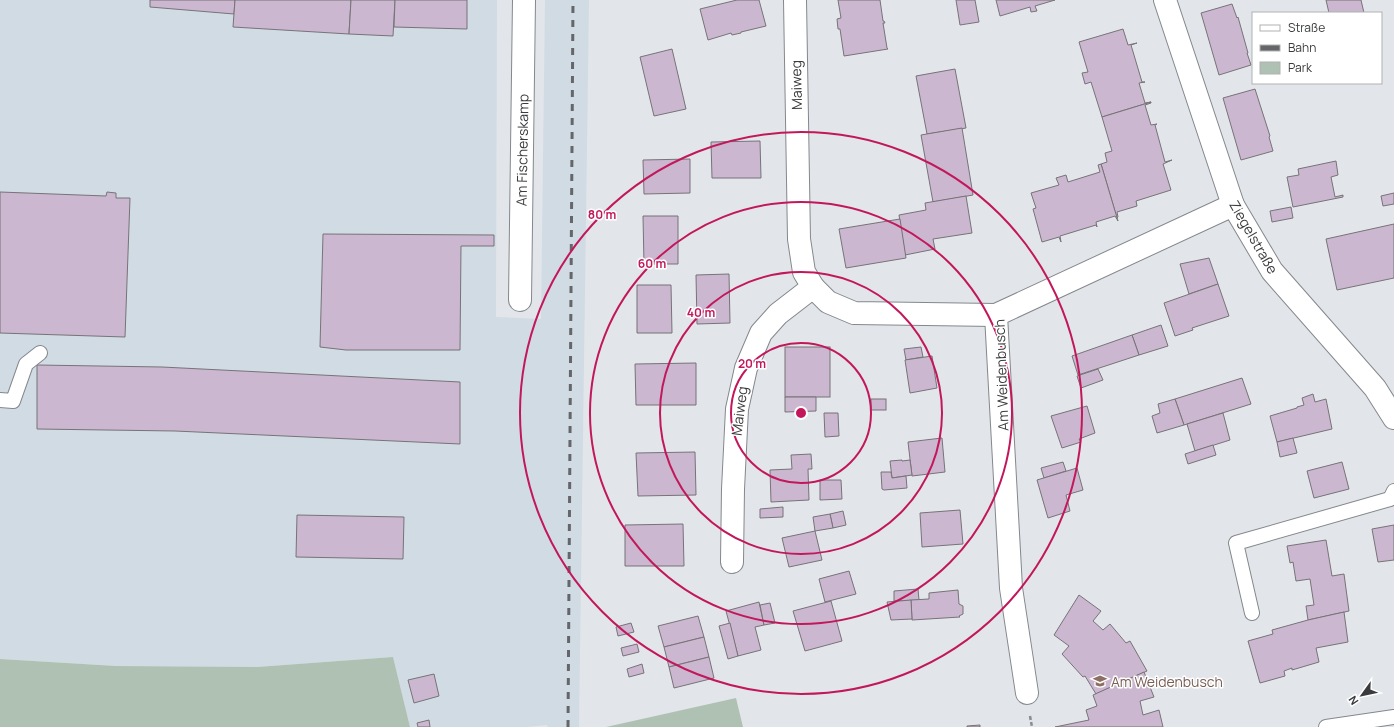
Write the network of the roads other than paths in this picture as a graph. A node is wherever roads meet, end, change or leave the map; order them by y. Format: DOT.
graph roads {
  1 [pos="524,0"];
  2 [pos="795,0"];
  3 [pos="1165,0"];
  4 [pos="1233,205"];
  5 [pos="813,287"];
  6 [pos="520,300"];
  7 [pos="996,315"];
  8 [pos="40,353"];
  9 [pos="0,400"];
  10 [pos="1394,418"];
  11 [pos="1394,491"];
  12 [pos="732,562"];
  13 [pos="1252,613"];
  14 [pos="1027,694"];
  15 [pos="1394,717"];
  16 [pos="1326,727"];
  1 -- 6 [label="street, Am Fischerskamp"];
  2 -- 5 [label="street, Maiweg"];
  3 -- 4 [label="street, Ziegelstraße"];
  4 -- 7 [label="street, Am Weidenbusch"];
  4 -- 10 [label="street, Ziegelstraße"];
  5 -- 7 [label="street, Maiweg"];
  5 -- 12 [label="street, Maiweg"];
  7 -- 14 [label="street, Am Weidenbusch"];
  8 -- 9 [label="lane"];
  11 -- 13 [label="lane"];
  15 -- 16 [label="lane"];
}
